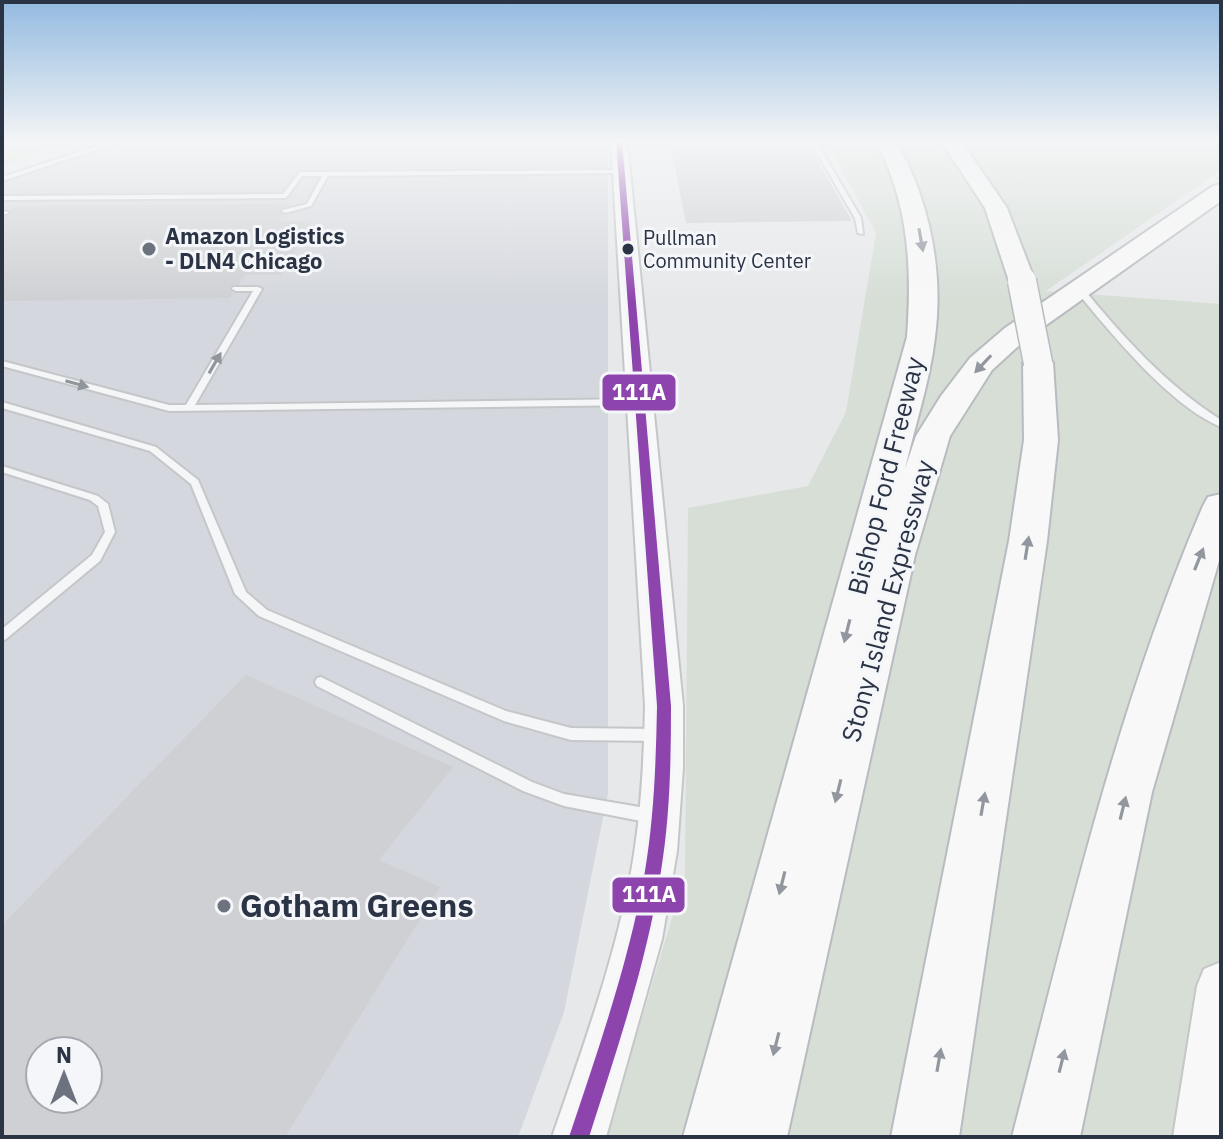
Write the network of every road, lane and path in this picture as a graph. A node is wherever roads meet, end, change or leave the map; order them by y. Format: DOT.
graph roads {
  1 [pos="286,194"];
  2 [pos="315,194"];
  3 [pos="625,194"];
  4 [pos="844,194"];
  5 [pos="910,194"];
  6 [pos="987,194"];
  7 [pos="1216,194"];
  8 [pos="2,198"];
  9 [pos="285,211"];
  10 [pos="861,233"];
  11 [pos="236,289"];
  12 [pos="1079,289"];
  13 [pos="2,363"];
  14 [pos="640,402"];
  15 [pos="2,405"];
  16 [pos="189,408"];
  17 [pos="1221,424"];
  18 [pos="2,469"];
  19 [pos="1221,506"];
  20 [pos="2,636"];
  21 [pos="321,682"];
  22 [pos="664,735"];
  23 [pos="659,825"];
  24 [pos="1221,986"];
  25 [pos="579,1137"];
  26 [pos="717,1137"];
  27 [pos="753,1137"];
  28 [pos="925,1137"];
  29 [pos="1046,1137"];
  30 [pos="1200,1137"];
  1 -- 8 [label="lane"];
  2 -- 9 [label="lane"];
  3 -- 14 [label="street"];
  4 -- 10 [label="lane"];
  5 -- 26 [label="highway, Bishop Ford Freeway, one-way"];
  28 -- 6 [label="highway, one-way, bridge"];
  7 -- 12 [label="highway, Stony Island Expressway"];
  16 -- 11 [label="lane, one-way"];
  12 -- 17 [label="lane"];
  12 -- 27 [label="highway, Stony Island Expressway, one-way"];
  13 -- 16 [label="lane, one-way"];
  14 -- 16 [label="lane"];
  14 -- 22 [label="street"];
  15 -- 22 [label="lane"];
  18 -- 20 [label="lane"];
  29 -- 19 [label="highway, one-way"];
  21 -- 23 [label="lane"];
  22 -- 23 [label="street"];
  23 -- 25 [label="street"];
  24 -- 30 [label="street"];
}
